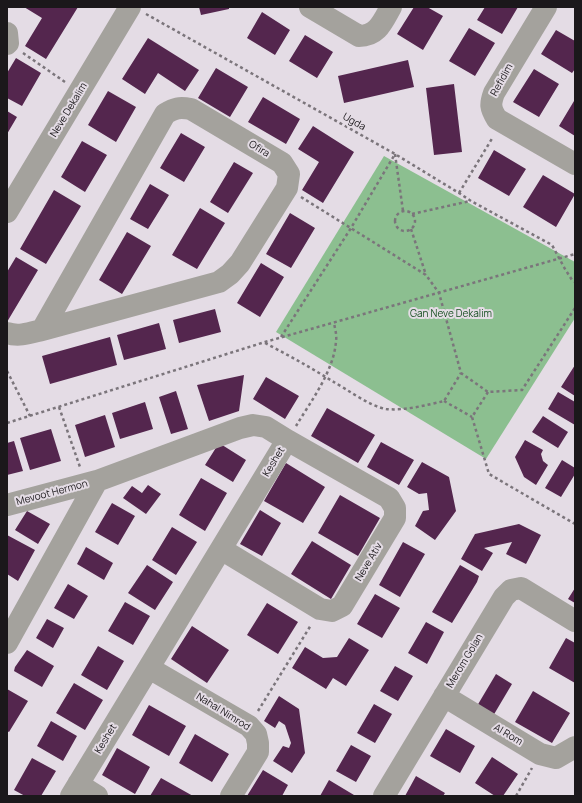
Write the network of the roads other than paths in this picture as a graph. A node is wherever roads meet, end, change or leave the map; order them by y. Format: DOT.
graph roads {
  1 [pos="310,7"];
  2 [pos="391,7"];
  3 [pos="546,7"];
  4 [pos="135,9"];
  5 [pos="575,164"];
  6 [pos="14,186"];
  7 [pos="7,212"];
  8 [pos="42,330"];
  9 [pos="7,333"];
  10 [pos="287,440"];
  11 [pos="92,483"];
  12 [pos="7,506"];
  13 [pos="221,549"];
  14 [pos="575,621"];
  15 [pos="7,643"];
  16 [pos="149,668"];
  17 [pos="444,696"];
  18 [pos="575,748"];
  19 [pos="75,790"];
  20 [pos="96,796"];
  21 [pos="232,796"];
  22 [pos="384,796"];
  1 -- 2 [label="street"];
  3 -- 5 [label="street, Refidim"];
  4 -- 6 [label="street, Neve Dekalim"];
  6 -- 7 [label="street, Neve Dekalim"];
  8 -- 8 [label="street, Ofira"];
  8 -- 9 [label="street, Ofira"];
  10 -- 11 [label="street, Keshet"];
  10 -- 13 [label="street, Keshet"];
  10 -- 13 [label="street, Neve Ativ"];
  11 -- 12 [label="street, Mevoot Hermon"];
  11 -- 15 [label="street"];
  13 -- 16 [label="street, Keshet"];
  14 -- 17 [label="street, Merom Golan"];
  16 -- 19 [label="street, Keshet"];
  16 -- 21 [label="street, Nahal Nimrod"];
  17 -- 18 [label="street, Al Rom"];
  17 -- 22 [label="street, Merom Golan"];
  19 -- 20 [label="street"];
}
